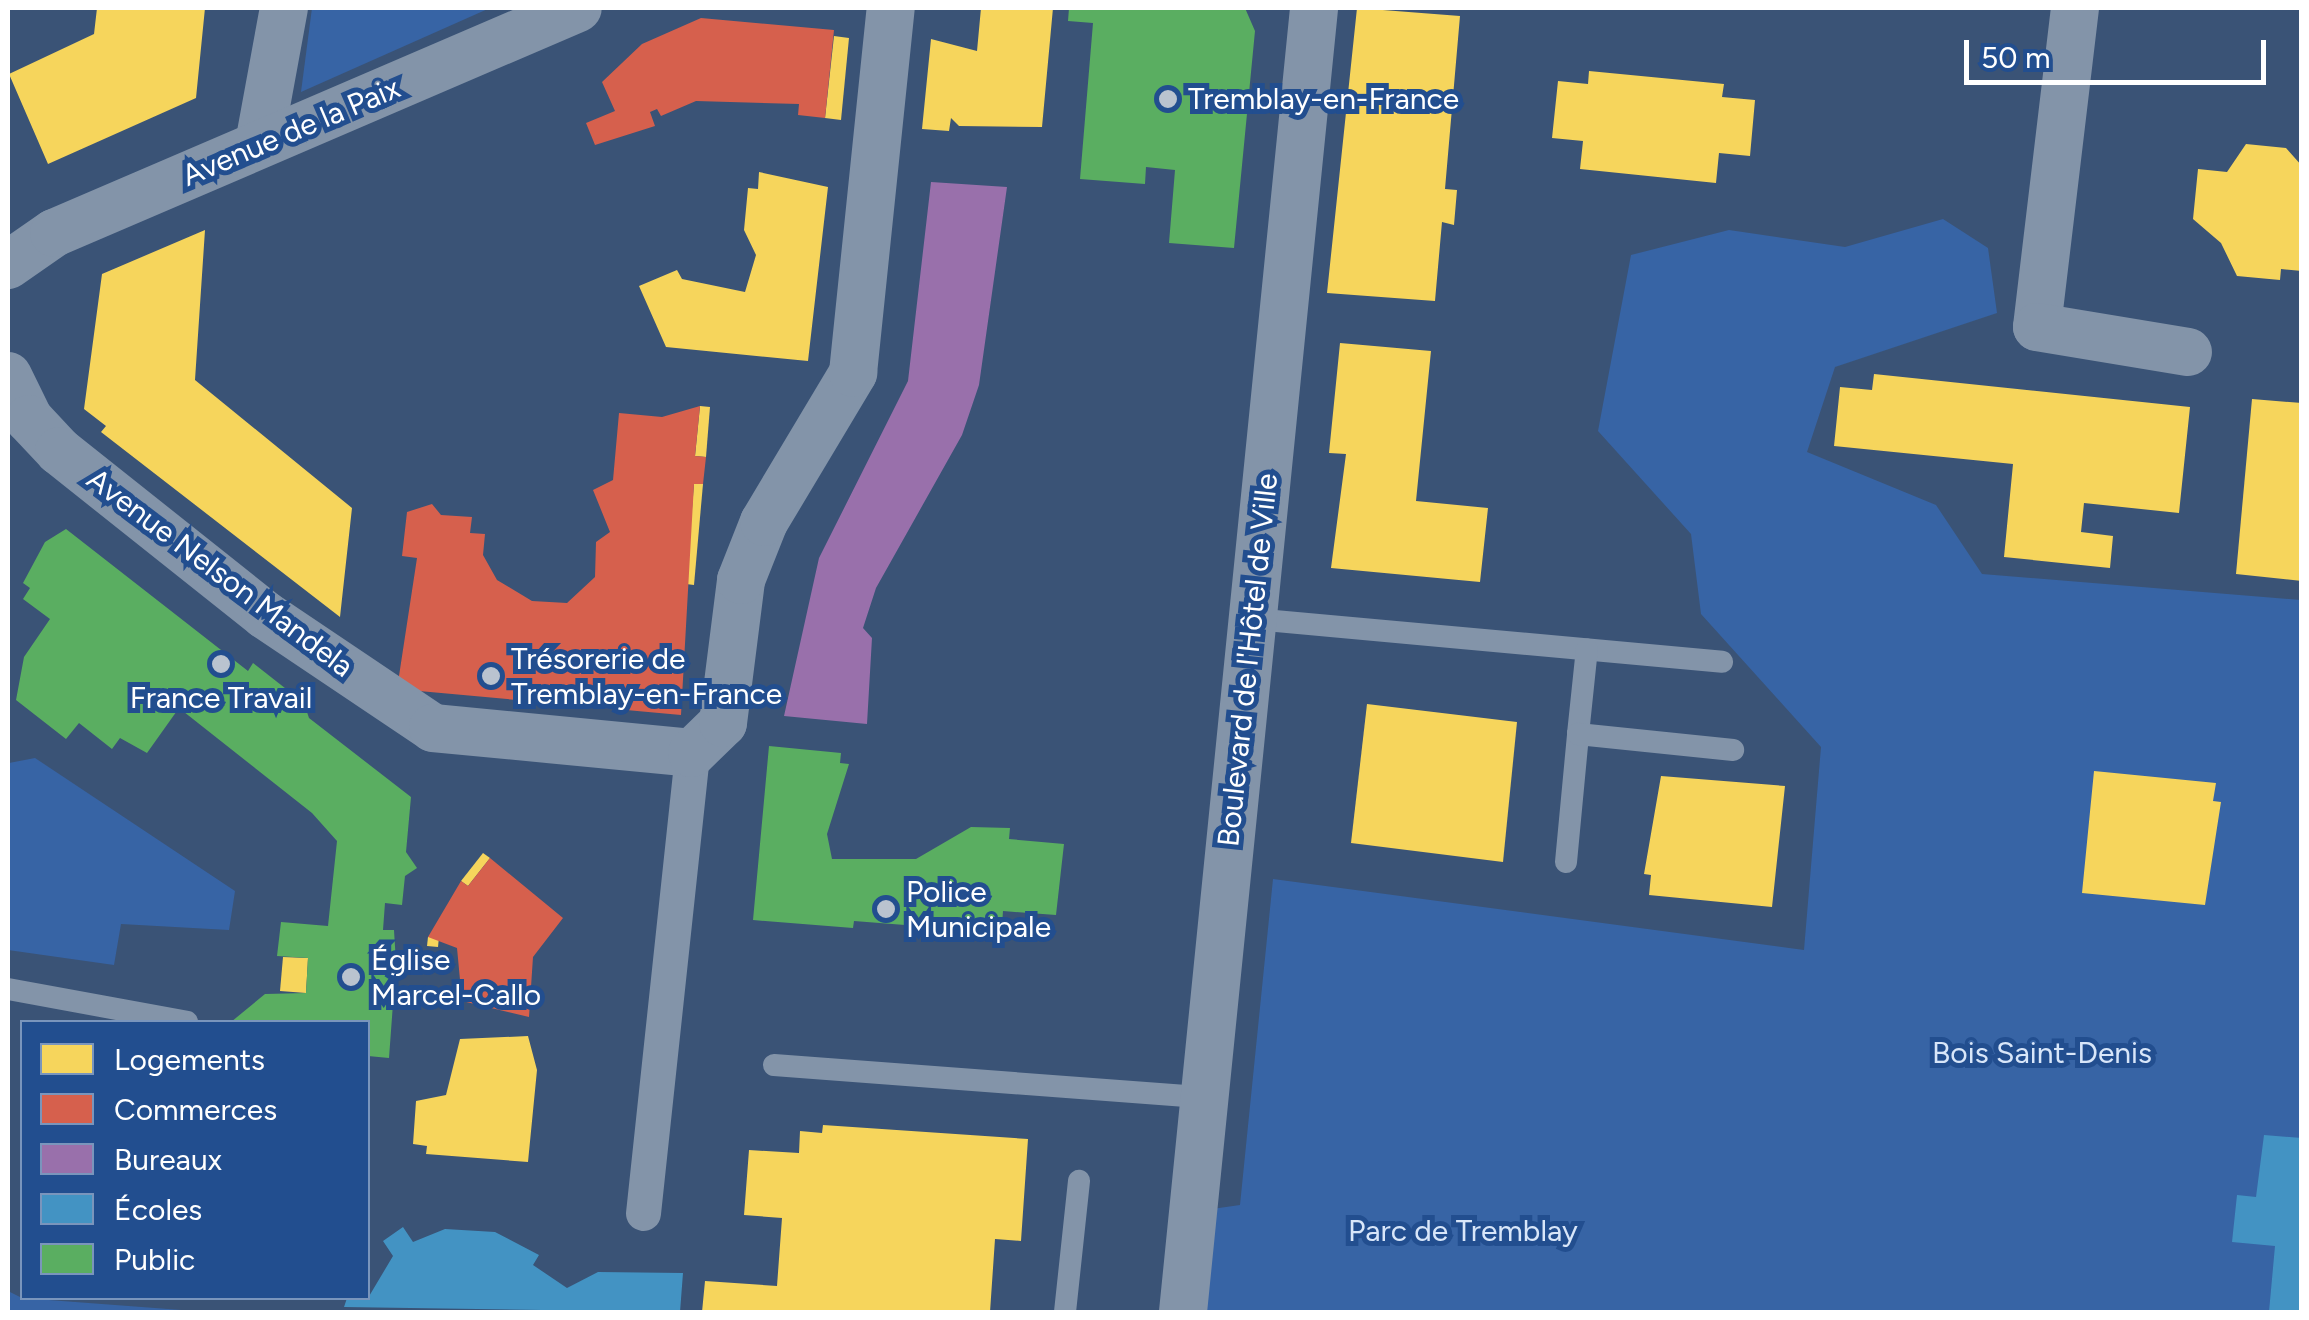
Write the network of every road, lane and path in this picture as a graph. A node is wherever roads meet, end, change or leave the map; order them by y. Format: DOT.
graph roads {
  1 [pos="284,8"];
  2 [pos="578,8"];
  3 [pos="891,8"];
  4 [pos="1314,8"];
  5 [pos="2075,8"];
  6 [pos="258,144"];
  7 [pos="8,264"];
  8 [pos="2188,352"];
  9 [pos="8,376"];
  10 [pos="1253,619"];
  11 [pos="1588,650"];
  12 [pos="1722,662"];
  13 [pos="1578,734"];
  14 [pos="1733,750"];
  15 [pos="692,753"];
  16 [pos="1566,862"];
  17 [pos="8,988"];
  18 [pos="176,1020"];
  19 [pos="774,1065"];
  20 [pos="1203,1097"];
  21 [pos="1079,1182"];
  22 [pos="642,1213"];
  23 [pos="1066,1312"];
  24 [pos="1183,1312"];
  1 -- 6 [label="street"];
  2 -- 6 [label="street, Avenue de la Paix"];
  3 -- 15 [label="street"];
  4 -- 10 [label="street, Boulevard de l'Hôtel de Ville"];
  5 -- 8 [label="street"];
  6 -- 7 [label="street, Avenue de la Paix"];
  9 -- 15 [label="street, Avenue Nelson Mandela"];
  10 -- 11 [label="lane"];
  10 -- 20 [label="street, Boulevard de l'Hôtel de Ville"];
  11 -- 12 [label="lane"];
  11 -- 13 [label="lane"];
  13 -- 14 [label="lane"];
  13 -- 16 [label="lane"];
  15 -- 22 [label="street"];
  17 -- 18 [label="lane"];
  19 -- 20 [label="lane"];
  20 -- 24 [label="street, Boulevard de l'Hôtel de Ville"];
  21 -- 23 [label="lane"];
}
